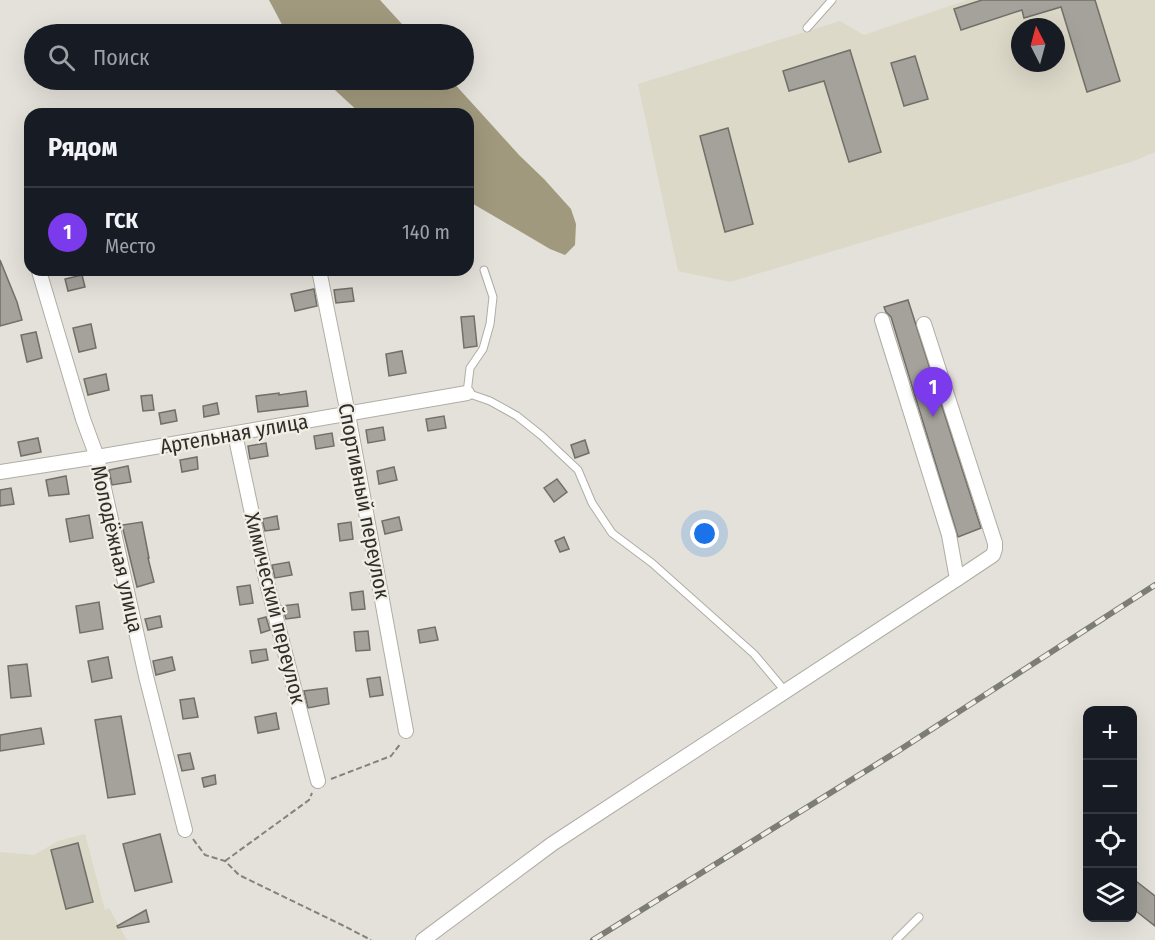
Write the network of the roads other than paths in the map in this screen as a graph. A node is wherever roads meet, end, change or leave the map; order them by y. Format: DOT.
graph roads {
  1 [pos="832,0"];
  2 [pos="807,28"];
  3 [pos="484,270"];
  4 [pos="42,276"];
  5 [pos="320,276"];
  6 [pos="882,320"];
  7 [pos="924,324"];
  8 [pos="467,393"];
  9 [pos="348,414"];
  10 [pos="235,434"];
  11 [pos="97,457"];
  12 [pos="0,472"];
  13 [pos="957,579"];
  14 [pos="785,691"];
  15 [pos="406,731"];
  16 [pos="318,781"];
  17 [pos="185,830"];
  18 [pos="919,917"];
  19 [pos="423,940"];
  20 [pos="896,940"];
  1 -- 2 [label="lane"];
  3 -- 8 [label="lane"];
  4 -- 11 [label="street, Молодёжная улица"];
  5 -- 9 [label="street, Спортивный переулок"];
  6 -- 13 [label="street"];
  7 -- 13 [label="street"];
  8 -- 9 [label="street, Артельная улица"];
  8 -- 14 [label="lane"];
  9 -- 10 [label="street, Артельная улица"];
  9 -- 15 [label="street, Спортивный переулок"];
  10 -- 11 [label="street, Артельная улица"];
  10 -- 16 [label="street, Химический переулок"];
  11 -- 12 [label="street, Артельная улица"];
  11 -- 17 [label="street, Молодёжная улица"];
  13 -- 14 [label="street"];
  14 -- 19 [label="street"];
  18 -- 20 [label="lane"];
}
